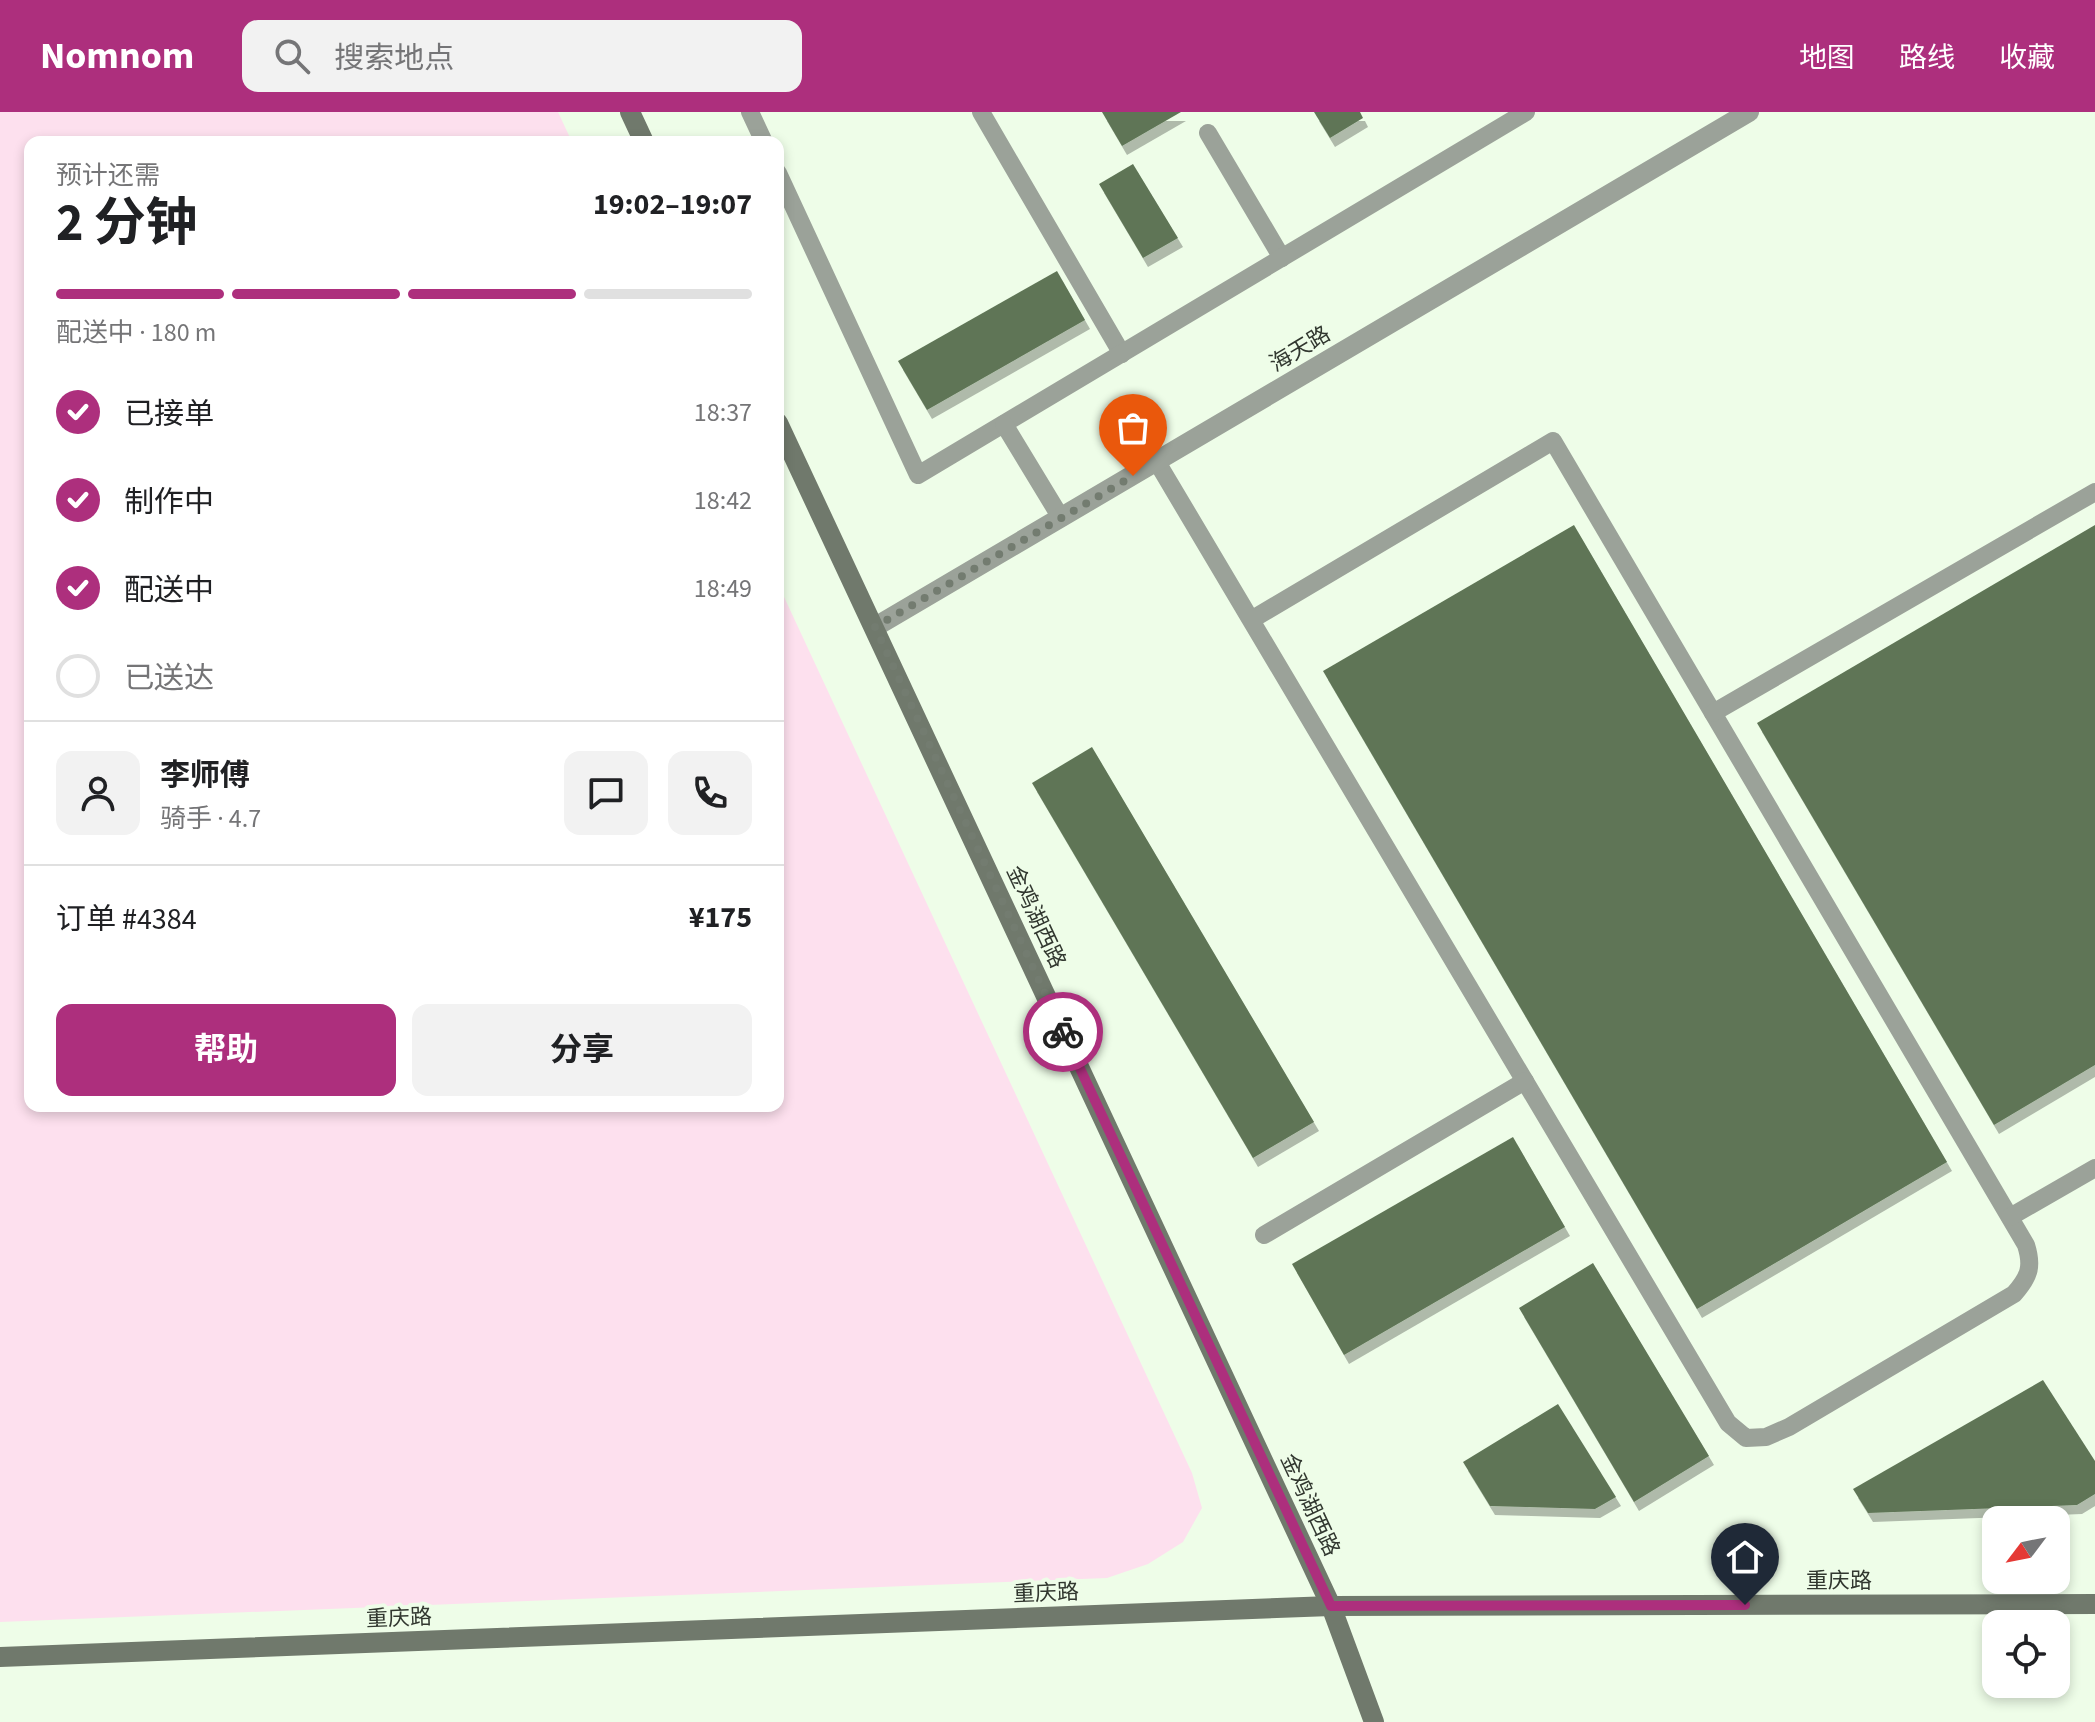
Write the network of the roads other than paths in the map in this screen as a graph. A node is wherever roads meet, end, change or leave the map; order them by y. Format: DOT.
graph roads {
  1 [pos="630,112"];
  2 [pos="750,112"];
  3 [pos="981,112"];
  4 [pos="1526,112"];
  5 [pos="1749,112"];
  6 [pos="1208,133"];
  7 [pos="641,136"];
  8 [pos="761,136"];
  9 [pos="784,186"];
  10 [pos="1282,258"];
  11 [pos="1122,354"];
  12 [pos="1004,424"];
  13 [pos="784,436"];
  14 [pos="1157,462"];
  15 [pos="2095,492"];
  16 [pos="1061,518"];
  17 [pos="1251,620"];
  18 [pos="875,627"];
  19 [pos="1713,713"];
  20 [pos="1525,1081"];
  21 [pos="2095,1168"];
  22 [pos="2010,1217"];
  23 [pos="1264,1235"];
  24 [pos="2095,1604"];
  25 [pos="1331,1606"];
  26 [pos="0,1657"];
  27 [pos="1374,1722"];
  1 -- 7 [label="street"];
  2 -- 8 [label="lane"];
  3 -- 11 [label="lane"];
  4 -- 10 [label="lane"];
  5 -- 14 [label="street, 海天路"];
  6 -- 10 [label="lane"];
  9 -- 12 [label="lane"];
  10 -- 11 [label="lane"];
  11 -- 12 [label="lane"];
  12 -- 16 [label="lane"];
  13 -- 18 [label="street, 金鸡湖西路"];
  14 -- 16 [label="street, 海天路"];
  14 -- 17 [label="lane"];
  15 -- 19 [label="lane"];
  16 -- 18 [label="street, 海天路"];
  17 -- 19 [label="lane"];
  17 -- 20 [label="lane"];
  18 -- 25 [label="street, 金鸡湖西路"];
  19 -- 22 [label="lane"];
  20 -- 22 [label="lane"];
  20 -- 23 [label="lane"];
  21 -- 22 [label="lane"];
  24 -- 25 [label="street, 重庆路"];
  25 -- 26 [label="street, 重庆路"];
  25 -- 27 [label="street, 金鸡湖西路"];
}
